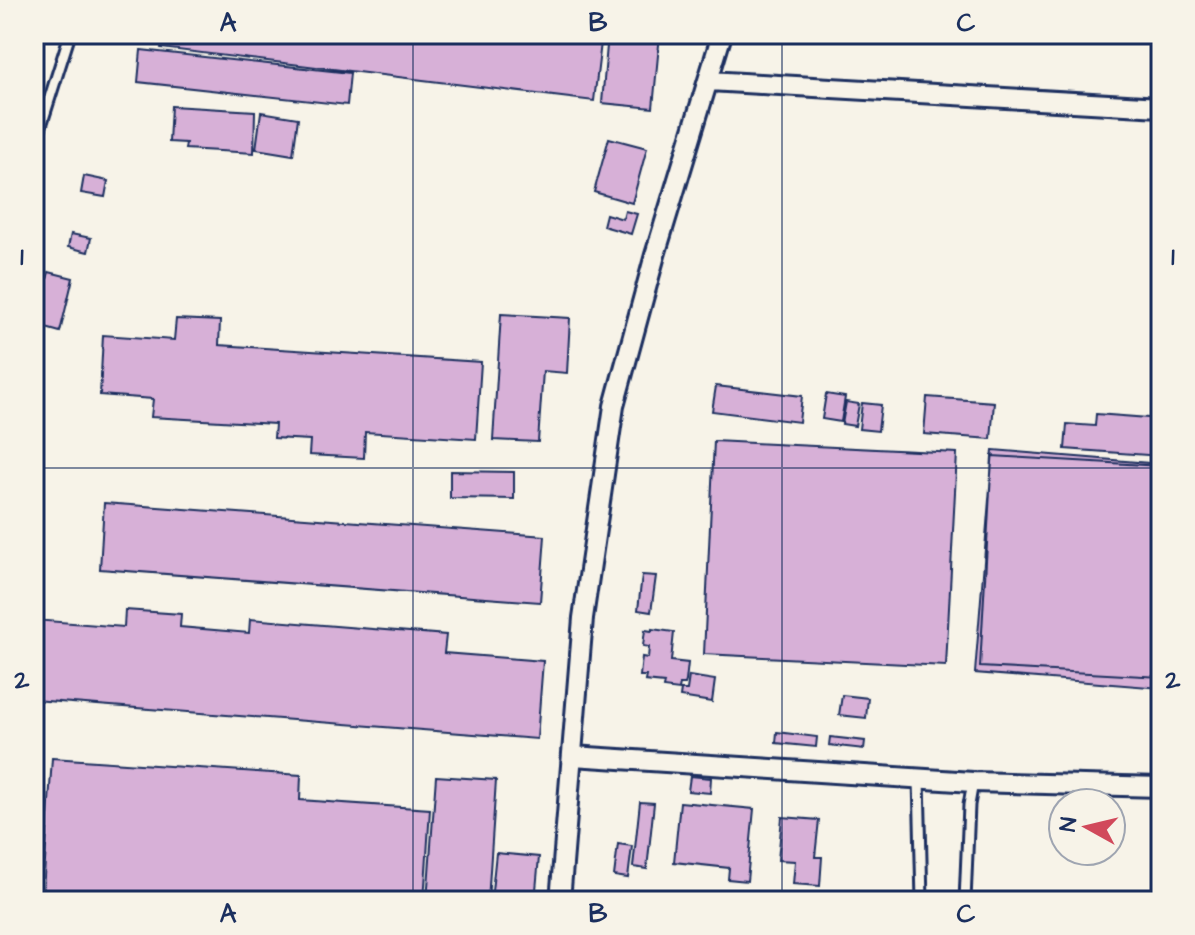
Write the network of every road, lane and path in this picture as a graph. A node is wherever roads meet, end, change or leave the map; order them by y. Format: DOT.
graph roads {
  1 [pos="70,34"];
  2 [pos="722,34"];
  3 [pos="709,81"];
  4 [pos="1161,107"];
  5 [pos="34,148"];
  6 [pos="573,756"];
  7 [pos="919,779"];
  8 [pos="973,782"];
  9 [pos="1161,787"];
  10 [pos="560,901"];
  11 [pos="922,901"];
  12 [pos="965,901"];
  1 -- 5 [label="lane"];
  2 -- 3 [label="street"];
  3 -- 4 [label="street"];
  3 -- 6 [label="street"];
  6 -- 7 [label="street"];
  6 -- 10 [label="street"];
  7 -- 8 [label="street"];
  7 -- 11 [label="lane"];
  8 -- 9 [label="street"];
  8 -- 12 [label="lane"];
}
